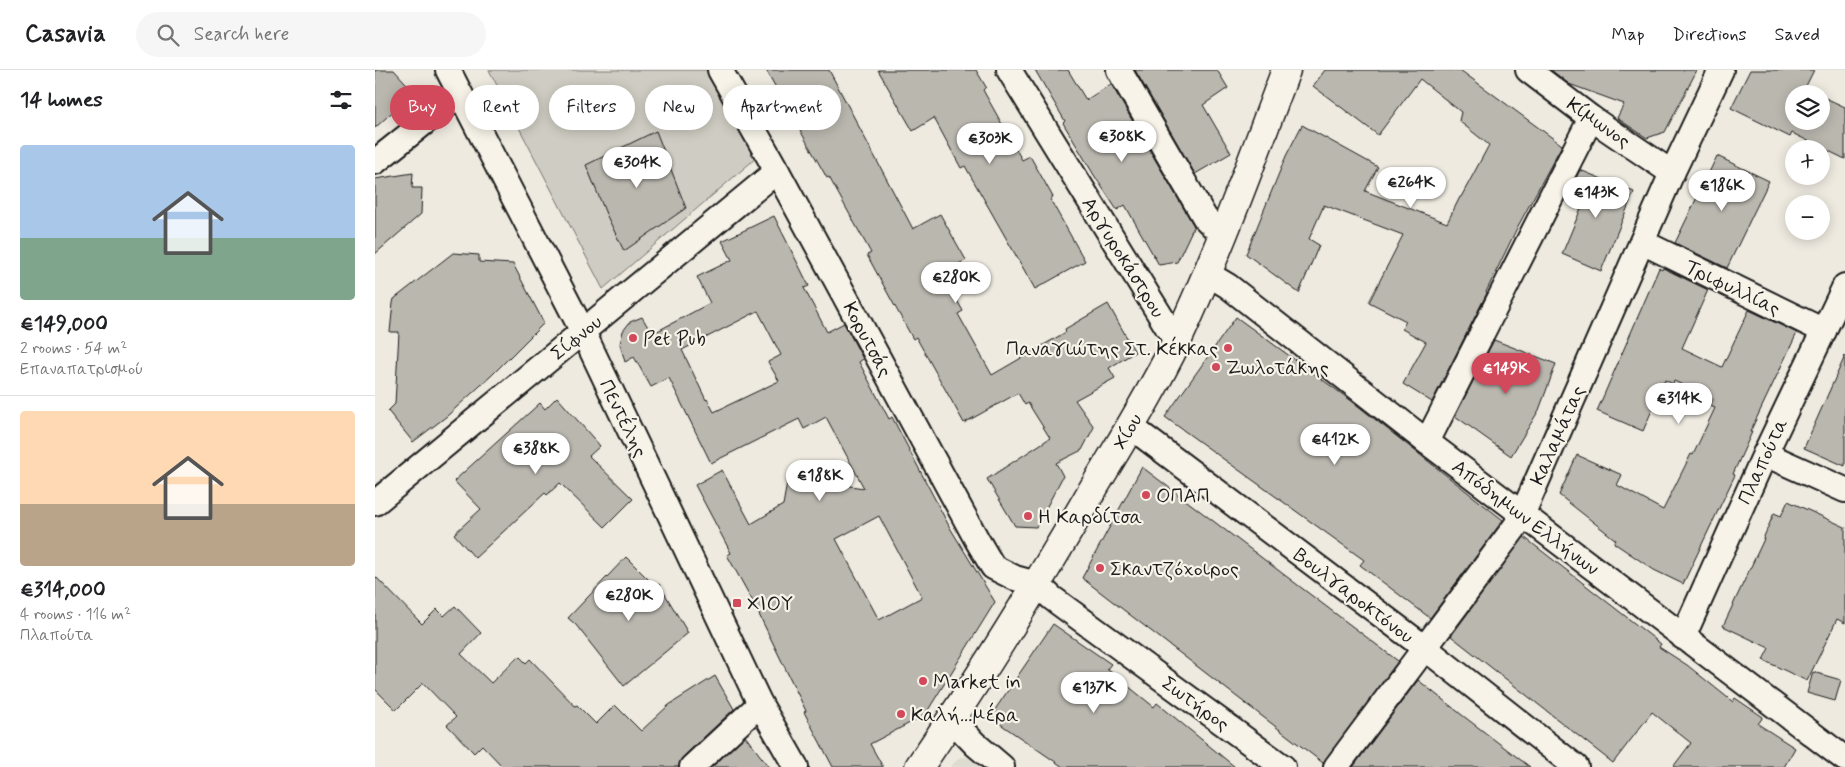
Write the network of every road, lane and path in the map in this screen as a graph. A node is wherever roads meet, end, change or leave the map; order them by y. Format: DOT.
graph roads {
  1 [pos="448,70"];
  2 [pos="720,70"];
  3 [pos="1009,70"];
  4 [pos="1119,70"];
  5 [pos="1286,70"];
  6 [pos="1528,70"];
  7 [pos="1721,70"];
  8 [pos="460,94"];
  9 [pos="1591,118"];
  10 [pos="375,162"];
  11 [pos="777,171"];
  12 [pos="1672,173"];
  13 [pos="1223,236"];
  14 [pos="1641,242"];
  15 [pos="1208,274"];
  16 [pos="1845,286"];
  17 [pos="1824,331"];
  18 [pos="583,332"];
  19 [pos="1176,341"];
  20 [pos="1130,426"];
  21 [pos="1427,442"];
  22 [pos="1765,454"];
  23 [pos="1845,490"];
  24 [pos="375,503"];
  25 [pos="1522,515"];
  26 [pos="1037,584"];
  27 [pos="1683,638"];
  28 [pos="1425,648"];
  29 [pos="760,704"];
  30 [pos="951,720"];
  31 [pos="1839,755"];
  32 [pos="691,767"];
  33 [pos="796,767"];
  34 [pos="919,767"];
  35 [pos="1002,767"];
  36 [pos="1283,767"];
  37 [pos="1336,767"];
  38 [pos="1576,767"];
  1 -- 8 [label="street, Πεντέλης"];
  2 -- 11 [label="street, Κορυτσάς"];
  3 -- 19 [label="street, Αργυροκάστρου"];
  4 -- 13 [label="street"];
  5 -- 13 [label="street, Χίου"];
  6 -- 9 [label="street, Κίμωνος"];
  7 -- 12 [label="street, Καλαμάτας"];
  8 -- 10 [label="street"];
  8 -- 18 [label="street, Πεντέλης"];
  9 -- 12 [label="street, Κίμωνος"];
  9 -- 21 [label="street"];
  11 -- 18 [label="street, Σίφνου"];
  11 -- 26 [label="street, Κορυτσάς"];
  12 -- 14 [label="street, Καλαμάτας"];
  13 -- 15 [label="street, Χίου"];
  14 -- 17 [label="street, Τριφυλλίας"];
  14 -- 25 [label="street, Καλαμάτας"];
  15 -- 19 [label="street, Χίου"];
  15 -- 21 [label="street, Απόδημων Ελλήνων"];
  16 -- 17 [label="street, Πλαπούτα"];
  17 -- 22 [label="street, Πλαπούτα"];
  18 -- 24 [label="street, Σίφνου"];
  18 -- 29 [label="street, Πεντέλης"];
  19 -- 20 [label="street, Χίου"];
  20 -- 26 [label="street, Χίου"];
  20 -- 28 [label="street, Βουλγαροκτόνου"];
  21 -- 25 [label="street, Απόδημων Ελλήνων"];
  22 -- 23 [label="street"];
  22 -- 27 [label="street, Πλαπούτα"];
  25 -- 27 [label="street, Απόδημων Ελλήνων"];
  25 -- 28 [label="street, Καλαμάτας"];
  26 -- 30 [label="street, Χίου"];
  26 -- 36 [label="street, Σωτήρος"];
  27 -- 31 [label="street, Απόδημων Ελλήνων"];
  28 -- 37 [label="street, Καλαμάτας"];
  28 -- 38 [label="street, Βουλγαροκτόνου"];
  29 -- 32 [label="street"];
  29 -- 33 [label="street, Πεντέλης"];
  30 -- 34 [label="street, Χίου"];
  30 -- 35 [label="street"];
}
